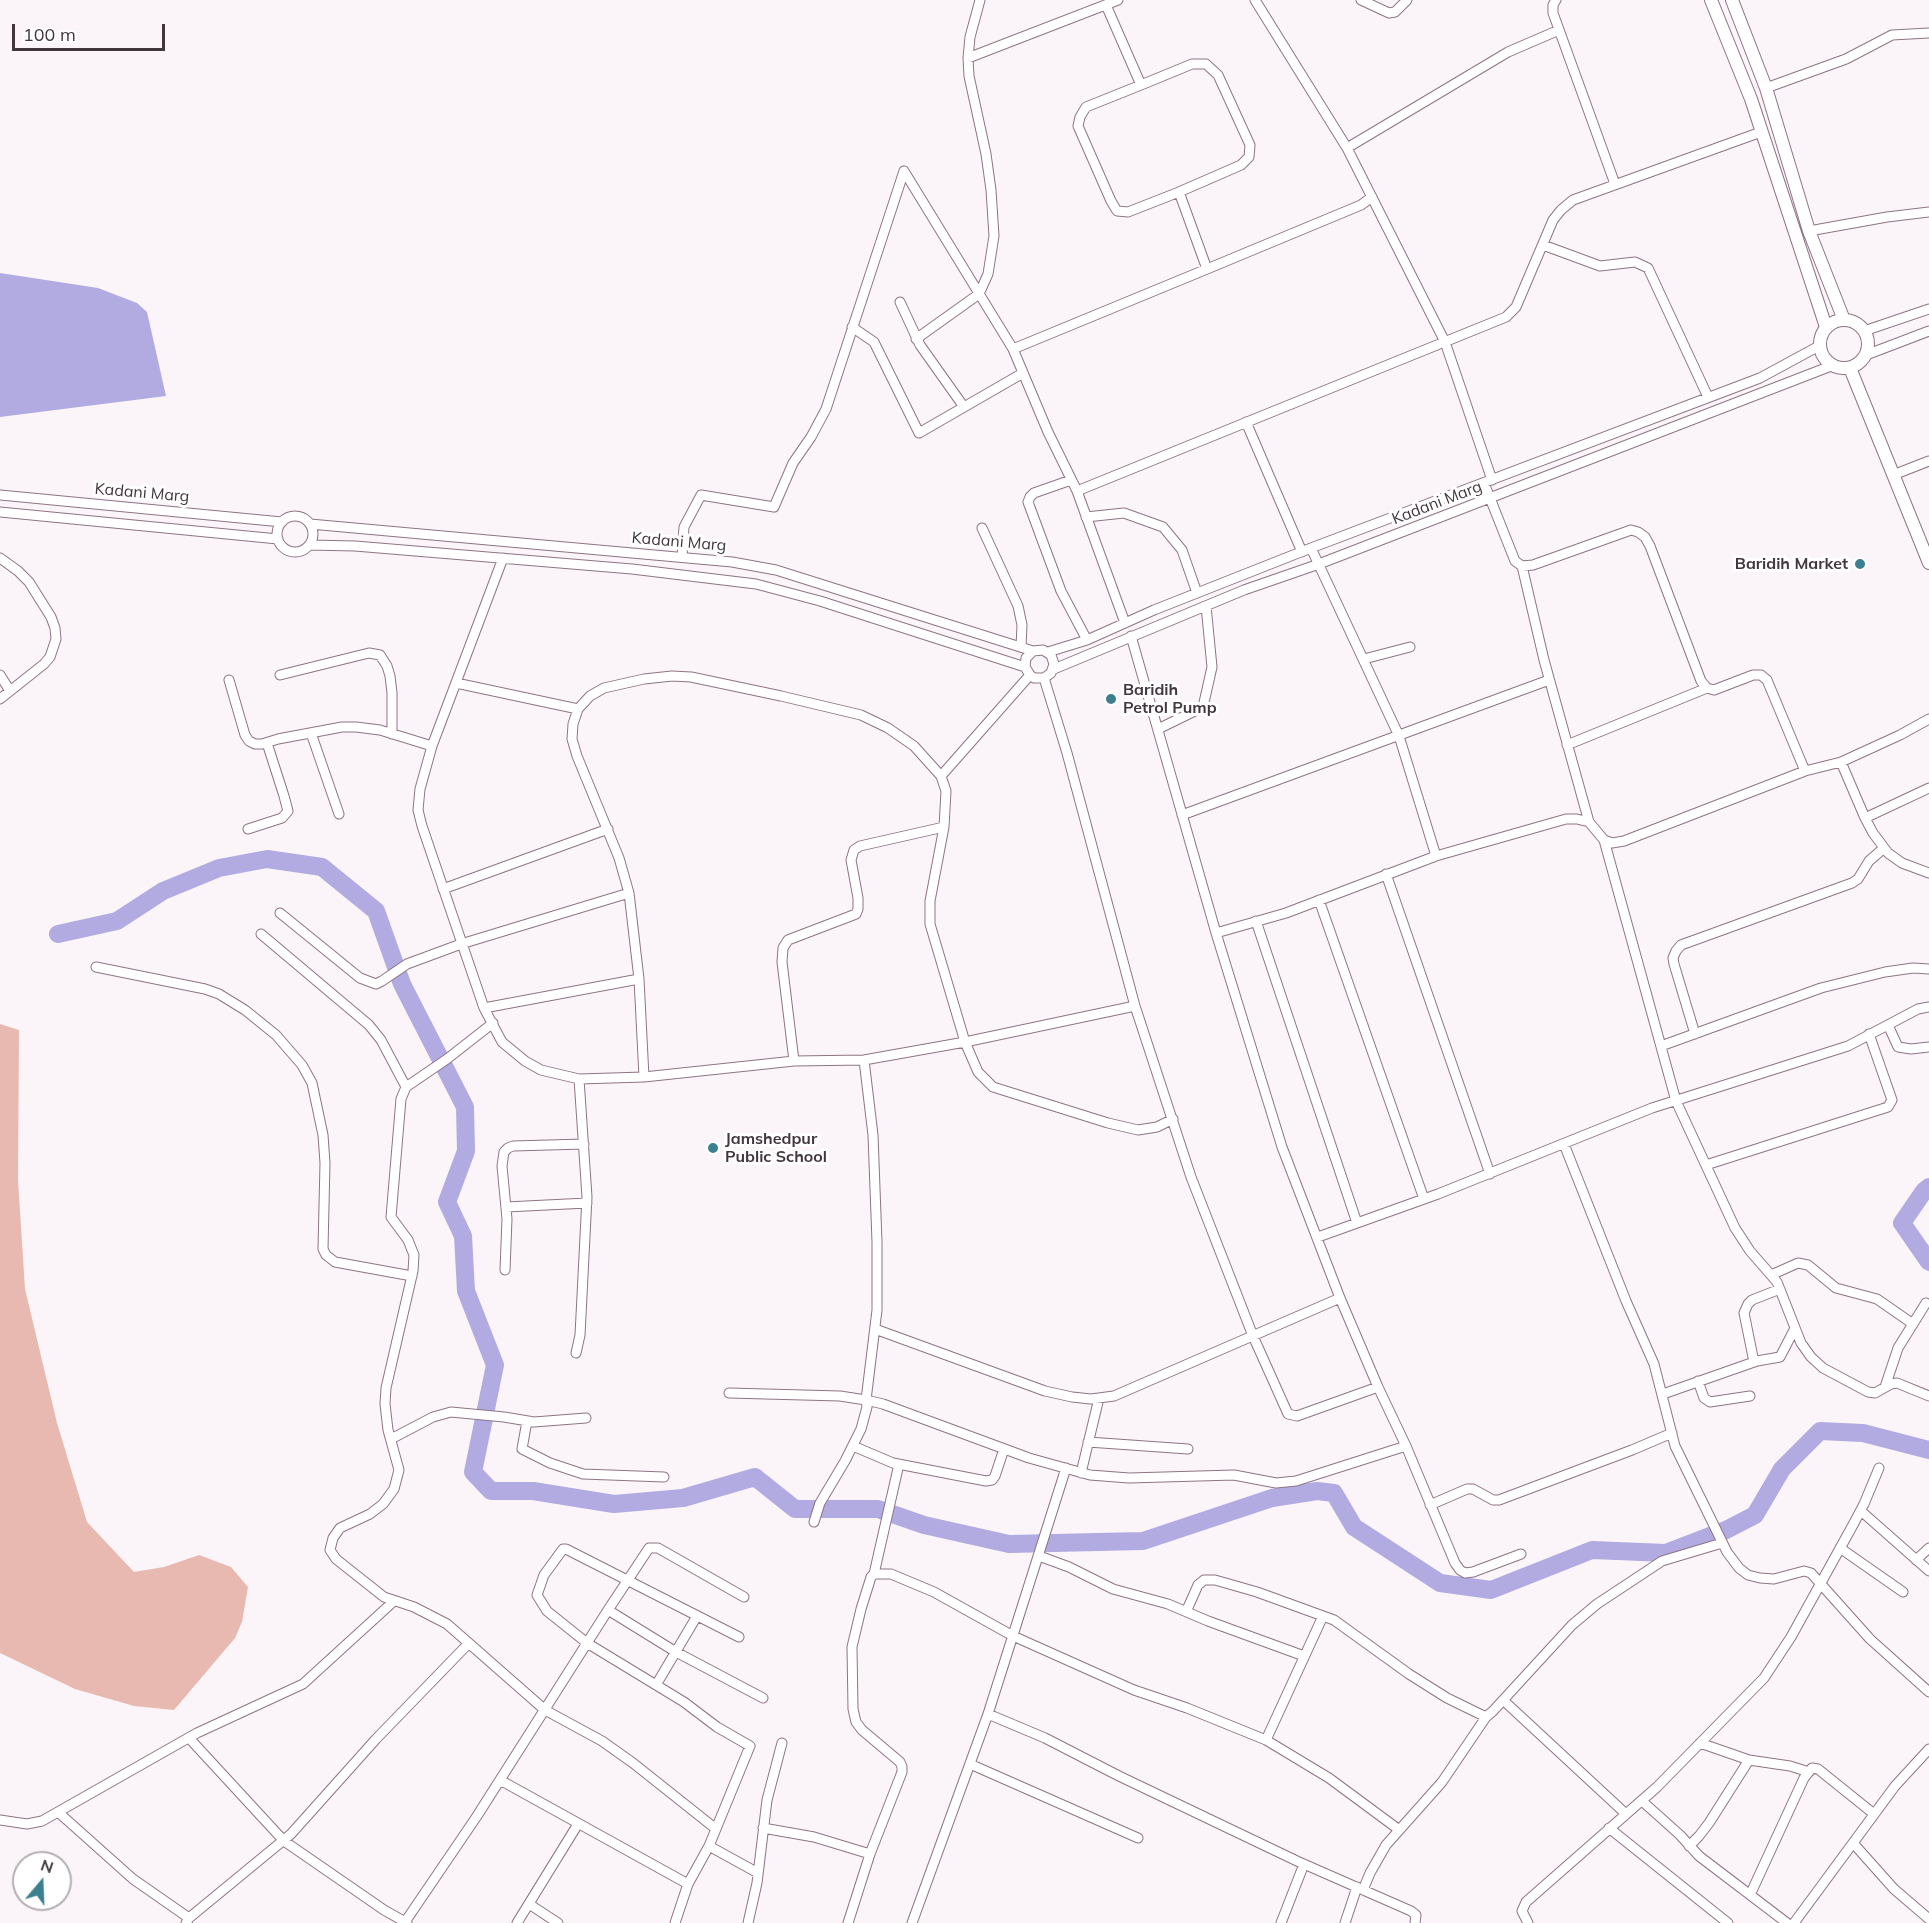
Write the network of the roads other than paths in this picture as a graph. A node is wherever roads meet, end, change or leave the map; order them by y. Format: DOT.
graph roads {
  1 [pos="980,0"];
  2 [pos="1118,0"];
  3 [pos="1256,0"];
  4 [pos="1361,0"];
  5 [pos="1407,0"];
  6 [pos="1556,0"];
  7 [pos="1711,0"];
  8 [pos="1732,0"];
  9 [pos="1106,5"];
  10 [pos="1559,30"];
  11 [pos="1929,33"];
  12 [pos="968,58"];
  13 [pos="1141,85"];
  14 [pos="1766,88"];
  15 [pos="1761,132"];
  16 [pos="1347,148"];
  17 [pos="1615,184"];
  18 [pos="1179,192"];
  19 [pos="1372,198"];
  20 [pos="1929,212"];
  21 [pos="1809,231"];
  22 [pos="1543,245"];
  23 [pos="1207,268"];
  24 [pos="980,294"];
  25 [pos="900,302"];
  26 [pos="1929,309"];
  27 [pos="1844,320"];
  28 [pos="852,327"];
  29 [pos="1826,327"];
  30 [pos="1864,331"];
  31 [pos="1929,331"];
  32 [pos="916,339"];
  33 [pos="1445,342"];
  34 [pos="1819,346"];
  35 [pos="1013,349"];
  36 [pos="1866,355"];
  37 [pos="1832,366"];
  38 [pos="1850,368"];
  39 [pos="1023,373"];
  40 [pos="1708,397"];
  41 [pos="964,406"];
  42 [pos="1246,422"];
  43 [pos="1929,461"];
  44 [pos="1893,475"];
  45 [pos="1071,480"];
  46 [pos="1488,481"];
  47 [pos="1077,491"];
  48 [pos="0,495"];
  49 [pos="1490,498"];
  50 [pos="0,512"];
  51 [pos="1086,517"];
  52 [pos="282,522"];
  53 [pos="310,524"];
  54 [pos="982,528"];
  55 [pos="278,539"];
  56 [pos="309,545"];
  57 [pos="1307,550"];
  58 [pos="682,556"];
  59 [pos="0,558"];
  60 [pos="503,558"];
  61 [pos="1929,563"];
  62 [pos="1319,564"];
  63 [pos="1522,566"];
  64 [pos="1197,593"];
  65 [pos="1206,606"];
  66 [pos="1125,623"];
  67 [pos="1131,636"];
  68 [pos="1087,640"];
  69 [pos="1021,647"];
  70 [pos="1410,647"];
  71 [pos="1033,651"];
  72 [pos="1048,652"];
  73 [pos="1364,659"];
  74 [pos="1054,669"];
  75 [pos="1028,671"];
  76 [pos="0,675"];
  77 [pos="280,675"];
  78 [pos="1044,678"];
  79 [pos="229,680"];
  80 [pos="1549,680"];
  81 [pos="456,683"];
  82 [pos="1707,688"];
  83 [pos="10,691"];
  84 [pos="0,699"];
  85 [pos="578,709"];
  86 [pos="1929,719"];
  87 [pos="1158,729"];
  88 [pos="311,733"];
  89 [pos="392,734"];
  90 [pos="1399,735"];
  91 [pos="267,743"];
  92 [pos="1567,745"];
  93 [pos="432,746"];
  94 [pos="1841,762"];
  95 [pos="1805,771"];
  96 [pos="941,776"];
  97 [pos="1929,788"];
  98 [pos="339,814"];
  99 [pos="1182,815"];
  100 [pos="1865,818"];
  101 [pos="1589,822"];
  102 [pos="944,827"];
  103 [pos="248,829"];
  104 [pos="608,830"];
  105 [pos="1604,840"];
  106 [pos="1884,848"];
  107 [pos="1436,856"];
  108 [pos="1929,873"];
  109 [pos="1386,874"];
  110 [pos="443,889"];
  111 [pos="629,893"];
  112 [pos="1319,900"];
  113 [pos="280,913"];
  114 [pos="1256,921"];
  115 [pos="1216,933"];
  116 [pos="261,934"];
  117 [pos="461,944"];
  118 [pos="96,967"];
  119 [pos="1929,969"];
  120 [pos="639,979"];
  121 [pos="1135,1006"];
  122 [pos="1929,1007"];
  123 [pos="484,1008"];
  124 [pos="493,1023"];
  125 [pos="1888,1025"];
  126 [pos="1695,1034"];
  127 [pos="1869,1034"];
  128 [pos="965,1042"];
  129 [pos="1661,1046"];
  130 [pos="1929,1047"];
  131 [pos="864,1060"];
  132 [pos="794,1061"];
  133 [pos="644,1077"];
  134 [pos="579,1079"];
  135 [pos="406,1088"];
  136 [pos="1676,1101"];
  137 [pos="1173,1119"];
  138 [pos="584,1144"];
  139 [pos="1564,1144"];
  140 [pos="1706,1165"];
  141 [pos="1490,1173"];
  142 [pos="1424,1199"];
  143 [pos="587,1203"];
  144 [pos="506,1207"];
  145 [pos="1357,1223"];
  146 [pos="1318,1237"];
  147 [pos="505,1270"];
  148 [pos="1771,1275"];
  149 [pos="412,1276"];
  150 [pos="1780,1289"];
  151 [pos="1340,1298"];
  152 [pos="1926,1303"];
  153 [pos="1913,1324"];
  154 [pos="875,1329"];
  155 [pos="1794,1330"];
  156 [pos="1253,1336"];
  157 [pos="576,1353"];
  158 [pos="1754,1362"];
  159 [pos="1698,1381"];
  160 [pos="1378,1387"];
  161 [pos="1885,1387"];
  162 [pos="729,1393"];
  163 [pos="1663,1394"];
  164 [pos="1750,1396"];
  165 [pos="1929,1396"];
  166 [pos="1099,1398"];
  167 [pos="866,1400"];
  168 [pos="586,1418"];
  169 [pos="527,1421"];
  170 [pos="1672,1433"];
  171 [pos="391,1439"];
  172 [pos="1088,1442"];
  173 [pos="853,1446"];
  174 [pos="1406,1446"];
  175 [pos="1004,1449"];
  176 [pos="1188,1449"];
  177 [pos="899,1464"];
  178 [pos="1066,1468"];
  179 [pos="1878,1468"];
  180 [pos="1081,1473"];
  181 [pos="664,1477"];
  182 [pos="1430,1505"];
  183 [pos="1861,1511"];
  184 [pos="814,1521"];
  185 [pos="1721,1541"];
  186 [pos="1840,1548"];
  187 [pos="1929,1548"];
  188 [pos="1040,1553"];
  189 [pos="1521,1554"];
  190 [pos="1916,1560"];
  191 [pos="1929,1571"];
  192 [pos="874,1574"];
  193 [pos="628,1580"];
  194 [pos="1821,1582"];
  195 [pos="1903,1592"];
  196 [pos="744,1597"];
  197 [pos="394,1601"];
  198 [pos="608,1610"];
  199 [pos="1186,1612"];
  200 [pos="697,1616"];
  201 [pos="1323,1616"];
  202 [pos="1013,1636"];
  203 [pos="739,1637"];
  204 [pos="469,1643"];
  205 [pos="587,1643"];
  206 [pos="676,1652"];
  207 [pos="1304,1656"];
  208 [pos="656,1685"];
  209 [pos="1929,1692"];
  210 [pos="763,1698"];
  211 [pos="1503,1700"];
  212 [pos="545,1710"];
  213 [pos="988,1714"];
  214 [pos="1486,1717"];
  215 [pos="189,1738"];
  216 [pos="1266,1740"];
  217 [pos="782,1743"];
  218 [pos="1700,1743"];
  219 [pos="1929,1749"];
  220 [pos="1749,1761"];
  221 [pos="970,1764"];
  222 [pos="1809,1772"];
  223 [pos="500,1780"];
  224 [pos="1642,1801"];
  225 [pos="58,1812"];
  226 [pos="1626,1814"];
  227 [pos="1874,1815"];
  228 [pos="0,1820"];
  229 [pos="578,1824"];
  230 [pos="764,1828"];
  231 [pos="1609,1828"];
  232 [pos="716,1829"];
  233 [pos="1398,1829"];
  234 [pos="1138,1838"];
  235 [pos="284,1841"];
  236 [pos="1853,1843"];
  237 [pos="709,1846"];
  238 [pos="1689,1846"];
  239 [pos="870,1854"];
  240 [pos="1304,1864"];
  241 [pos="758,1873"];
  242 [pos="688,1884"];
  243 [pos="1360,1889"];
  244 [pos="1750,1895"];
  245 [pos="529,1904"];
  246 [pos="1929,1919"];
  247 [pos="187,1920"];
  248 [pos="406,1923"];
  249 [pos="517,1923"];
  250 [pos="558,1923"];
  251 [pos="675,1923"];
  252 [pos="748,1923"];
  253 [pos="848,1923"];
  254 [pos="912,1923"];
  255 [pos="1281,1923"];
  256 [pos="1345,1923"];
  257 [pos="1415,1923"];
  258 [pos="1528,1923"];
  259 [pos="1728,1923"];
  260 [pos="1787,1923"];
  261 [pos="1794,1923"];
  1 -- 12 [label="street"];
  2 -- 9 [label="street"];
  3 -- 16 [label="street"];
  4 -- 5 [label="street"];
  6 -- 10 [label="street"];
  7 -- 15 [label="street"];
  8 -- 14 [label="street"];
  9 -- 12 [label="street"];
  9 -- 13 [label="street"];
  10 -- 16 [label="street"];
  10 -- 17 [label="street"];
  11 -- 14 [label="street"];
  12 -- 24 [label="street"];
  13 -- 18 [label="street"];
  13 -- 18 [label="street"];
  14 -- 21 [label="street"];
  15 -- 17 [label="street"];
  15 -- 29 [label="street"];
  16 -- 19 [label="street"];
  17 -- 22 [label="street"];
  18 -- 23 [label="street"];
  19 -- 23 [label="street"];
  19 -- 33 [label="street"];
  20 -- 21 [label="street"];
  21 -- 27 [label="street"];
  22 -- 33 [label="street"];
  22 -- 40 [label="street"];
  23 -- 35 [label="street"];
  24 -- 28 [label="street"];
  24 -- 32 [label="street"];
  24 -- 35 [label="street"];
  25 -- 32 [label="street"];
  26 -- 30 [label="street"];
  27 -- 29 [label="street"];
  27 -- 30 [label="street"];
  28 -- 41 [label="street"];
  28 -- 58 [label="street"];
  29 -- 34 [label="street"];
  30 -- 36 [label="street"];
  31 -- 36 [label="street"];
  32 -- 41 [label="street"];
  33 -- 42 [label="street"];
  33 -- 46 [label="street"];
  34 -- 37 [label="street"];
  34 -- 40 [label="street, Kadani Marg"];
  35 -- 39 [label="street"];
  36 -- 38 [label="street"];
  37 -- 38 [label="street"];
  37 -- 49 [label="street, Kadani Marg"];
  38 -- 44 [label="street"];
  39 -- 41 [label="street"];
  39 -- 45 [label="street"];
  40 -- 46 [label="street, Kadani Marg"];
  42 -- 47 [label="street"];
  42 -- 57 [label="street"];
  43 -- 44 [label="street"];
  44 -- 61 [label="street"];
  45 -- 47 [label="street"];
  45 -- 68 [label="street"];
  46 -- 49 [label="street"];
  46 -- 57 [label="street, Kadani Marg"];
  47 -- 51 [label="street"];
  48 -- 52 [label="street, Kadani Marg"];
  49 -- 62 [label="street, Kadani Marg"];
  49 -- 63 [label="street"];
  50 -- 55 [label="street, Kadani Marg"];
  51 -- 64 [label="street"];
  51 -- 66 [label="street"];
  52 -- 53 [label="street"];
  52 -- 55 [label="street"];
  53 -- 56 [label="street"];
  53 -- 58 [label="street, Kadani Marg"];
  54 -- 69 [label="street"];
  55 -- 56 [label="street"];
  56 -- 60 [label="street, Kadani Marg"];
  57 -- 62 [label="street"];
  57 -- 64 [label="street, Kadani Marg"];
  58 -- 69 [label="street, Kadani Marg"];
  59 -- 83 [label="street"];
  60 -- 75 [label="street, Kadani Marg"];
  60 -- 81 [label="street"];
  62 -- 65 [label="street, Kadani Marg"];
  62 -- 73 [label="street"];
  63 -- 80 [label="street"];
  63 -- 82 [label="street"];
  64 -- 66 [label="street, Kadani Marg"];
  65 -- 67 [label="street, Kadani Marg"];
  65 -- 87 [label="street"];
  66 -- 68 [label="street, Kadani Marg"];
  67 -- 74 [label="street, Kadani Marg"];
  67 -- 87 [label="street"];
  68 -- 72 [label="street, Kadani Marg"];
  69 -- 71 [label="street, Kadani Marg"];
  70 -- 73 [label="street"];
  71 -- 72 [label="street"];
  71 -- 75 [label="street"];
  72 -- 74 [label="street"];
  73 -- 90 [label="street"];
  74 -- 78 [label="street"];
  75 -- 78 [label="street"];
  75 -- 96 [label="street"];
  76 -- 83 [label="street"];
  77 -- 89 [label="street"];
  78 -- 121 [label="street"];
  79 -- 91 [label="street"];
  80 -- 90 [label="street"];
  80 -- 92 [label="street"];
  81 -- 85 [label="street"];
  81 -- 93 [label="street"];
  82 -- 92 [label="street"];
  82 -- 95 [label="street"];
  83 -- 84 [label="street"];
  85 -- 96 [label="street"];
  85 -- 104 [label="street"];
  86 -- 94 [label="street"];
  87 -- 99 [label="street"];
  88 -- 89 [label="street"];
  88 -- 91 [label="street"];
  88 -- 98 [label="street"];
  89 -- 93 [label="street"];
  90 -- 99 [label="street"];
  90 -- 107 [label="street"];
  91 -- 103 [label="street"];
  92 -- 101 [label="street"];
  93 -- 110 [label="street"];
  94 -- 95 [label="street"];
  94 -- 100 [label="street"];
  95 -- 105 [label="street"];
  96 -- 102 [label="street"];
  97 -- 100 [label="street"];
  99 -- 115 [label="street"];
  100 -- 106 [label="street"];
  101 -- 105 [label="street"];
  101 -- 107 [label="street"];
  102 -- 128 [label="street"];
  102 -- 132 [label="street"];
  104 -- 110 [label="street"];
  104 -- 111 [label="street"];
  105 -- 129 [label="street"];
  106 -- 108 [label="street"];
  106 -- 126 [label="street"];
  107 -- 109 [label="street"];
  109 -- 112 [label="street"];
  109 -- 141 [label="street"];
  110 -- 117 [label="street"];
  111 -- 117 [label="street"];
  111 -- 120 [label="street"];
  112 -- 114 [label="street"];
  112 -- 142 [label="street"];
  113 -- 117 [label="street"];
  114 -- 115 [label="street"];
  114 -- 145 [label="street"];
  115 -- 146 [label="street"];
  116 -- 135 [label="street"];
  117 -- 123 [label="street"];
  118 -- 149 [label="street"];
  119 -- 126 [label="street"];
  120 -- 123 [label="street"];
  120 -- 133 [label="street"];
  121 -- 128 [label="street"];
  121 -- 137 [label="street"];
  122 -- 125 [label="street"];
  123 -- 124 [label="street"];
  124 -- 134 [label="street"];
  124 -- 135 [label="street"];
  125 -- 127 [label="street"];
  125 -- 130 [label="street"];
  126 -- 129 [label="street"];
  127 -- 136 [label="street"];
  127 -- 140 [label="street"];
  128 -- 131 [label="street"];
  128 -- 137 [label="street"];
  129 -- 136 [label="street"];
  131 -- 132 [label="street"];
  131 -- 154 [label="street"];
  132 -- 133 [label="street"];
  133 -- 134 [label="street"];
  134 -- 138 [label="street"];
  135 -- 149 [label="street"];
  136 -- 139 [label="street"];
  136 -- 140 [label="street"];
  137 -- 156 [label="street"];
  138 -- 143 [label="street"];
  138 -- 144 [label="street"];
  139 -- 141 [label="street"];
  139 -- 163 [label="street"];
  140 -- 148 [label="street"];
  141 -- 142 [label="street"];
  142 -- 145 [label="street"];
  143 -- 144 [label="street"];
  143 -- 157 [label="street"];
  144 -- 147 [label="street"];
  145 -- 146 [label="street"];
  146 -- 151 [label="street"];
  148 -- 150 [label="street"];
  148 -- 153 [label="street"];
  149 -- 171 [label="street"];
  150 -- 155 [label="street"];
  150 -- 158 [label="street"];
  151 -- 156 [label="street"];
  151 -- 160 [label="street"];
  152 -- 153 [label="street"];
  153 -- 161 [label="street"];
  154 -- 166 [label="street"];
  154 -- 167 [label="street"];
  155 -- 158 [label="street"];
  155 -- 161 [label="street"];
  156 -- 160 [label="street"];
  156 -- 166 [label="street"];
  158 -- 159 [label="street"];
  159 -- 163 [label="street"];
  159 -- 164 [label="street"];
  160 -- 174 [label="street"];
  161 -- 165 [label="street"];
  162 -- 167 [label="street"];
  163 -- 170 [label="street"];
  166 -- 172 [label="street"];
  167 -- 173 [label="street"];
  167 -- 175 [label="street"];
  168 -- 169 [label="street"];
  169 -- 171 [label="street"];
  169 -- 181 [label="street"];
  170 -- 182 [label="street"];
  170 -- 185 [label="street"];
  171 -- 197 [label="street"];
  172 -- 176 [label="street"];
  172 -- 180 [label="street"];
  173 -- 177 [label="street"];
  173 -- 184 [label="street"];
  174 -- 180 [label="street"];
  174 -- 182 [label="street"];
  175 -- 177 [label="street"];
  175 -- 178 [label="street"];
  177 -- 192 [label="street"];
  178 -- 180 [label="street"];
  178 -- 188 [label="street"];
  179 -- 183 [label="street"];
  182 -- 189 [label="street"];
  183 -- 186 [label="street"];
  183 -- 190 [label="street"];
  185 -- 194 [label="street"];
  185 -- 211 [label="street"];
  186 -- 194 [label="street"];
  186 -- 195 [label="street"];
  187 -- 190 [label="street"];
  188 -- 199 [label="street"];
  188 -- 202 [label="street"];
  190 -- 191 [label="street"];
  192 -- 202 [label="street"];
  192 -- 239 [label="street"];
  193 -- 196 [label="street"];
  193 -- 198 [label="street"];
  193 -- 200 [label="street"];
  193 -- 205 [label="street"];
  194 -- 209 [label="street"];
  194 -- 218 [label="street"];
  197 -- 204 [label="street"];
  197 -- 215 [label="street"];
  198 -- 205 [label="street"];
  198 -- 206 [label="street"];
  199 -- 201 [label="street"];
  199 -- 207 [label="street"];
  200 -- 203 [label="street"];
  200 -- 206 [label="street"];
  201 -- 207 [label="street"];
  201 -- 214 [label="street"];
  202 -- 213 [label="street"];
  202 -- 216 [label="street"];
  204 -- 212 [label="street"];
  204 -- 235 [label="street"];
  205 -- 208 [label="street"];
  205 -- 212 [label="street"];
  206 -- 208 [label="street"];
  206 -- 210 [label="street"];
  207 -- 216 [label="street"];
  208 -- 232 [label="street"];
  211 -- 214 [label="street"];
  211 -- 226 [label="street"];
  212 -- 223 [label="street"];
  212 -- 232 [label="street"];
  213 -- 221 [label="street"];
  213 -- 240 [label="street"];
  214 -- 233 [label="street"];
  215 -- 225 [label="street"];
  215 -- 235 [label="street"];
  216 -- 233 [label="street"];
  217 -- 230 [label="street"];
  218 -- 220 [label="street"];
  218 -- 224 [label="street"];
  219 -- 227 [label="street"];
  220 -- 222 [label="street"];
  220 -- 238 [label="street"];
  221 -- 234 [label="street"];
  221 -- 254 [label="street"];
  222 -- 227 [label="street"];
  222 -- 244 [label="street"];
  223 -- 229 [label="street"];
  223 -- 248 [label="street"];
  224 -- 226 [label="street"];
  224 -- 238 [label="street"];
  225 -- 228 [label="street"];
  225 -- 247 [label="street"];
  226 -- 231 [label="street"];
  227 -- 236 [label="street"];
  229 -- 242 [label="street"];
  229 -- 245 [label="street"];
  230 -- 239 [label="street"];
  230 -- 241 [label="street"];
  231 -- 258 [label="street"];
  231 -- 259 [label="street"];
  232 -- 237 [label="street"];
  233 -- 243 [label="street"];
  235 -- 247 [label="street"];
  235 -- 248 [label="street"];
  236 -- 246 [label="street"];
  236 -- 261 [label="street"];
  237 -- 241 [label="street"];
  237 -- 242 [label="street"];
  238 -- 244 [label="street"];
  239 -- 253 [label="street"];
  240 -- 243 [label="street"];
  240 -- 255 [label="street"];
  241 -- 252 [label="street"];
  242 -- 251 [label="street"];
  243 -- 256 [label="street"];
  243 -- 257 [label="street"];
  244 -- 260 [label="street"];
  245 -- 249 [label="street"];
  245 -- 250 [label="street"];
}
